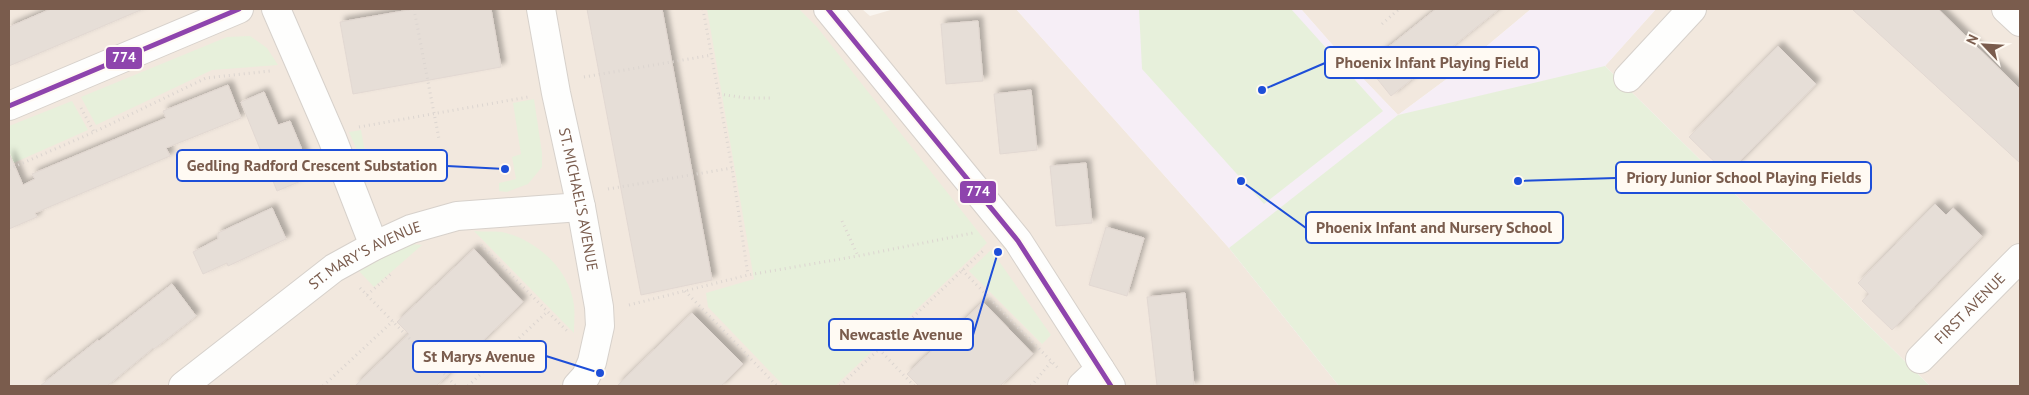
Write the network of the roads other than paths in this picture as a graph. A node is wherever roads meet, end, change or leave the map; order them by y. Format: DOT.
graph roads {
  1 [pos="240,9"];
  2 [pos="276,9"];
  3 [pos="541,9"];
  4 [pos="828,9"];
  5 [pos="1692,9"];
  6 [pos="1628,78"];
  7 [pos="9,106"];
  8 [pos="580,202"];
  9 [pos="374,246"];
  10 [pos="2020,258"];
  11 [pos="1920,358"];
  12 [pos="1096,380"];
  13 [pos="183,386"];
  14 [pos="577,386"];
  1 -- 7 [label="street"];
  2 -- 9 [label="street"];
  3 -- 8 [label="street, ST. MICHAEL'S AVENUE"];
  4 -- 12 [label="street"];
  5 -- 6 [label="street"];
  8 -- 9 [label="street, ST. MARY'S AVENUE"];
  8 -- 14 [label="street, ST. MICHAEL'S AVENUE"];
  9 -- 13 [label="street, ST. MARY'S AVENUE"];
  10 -- 11 [label="street, FIRST AVENUE"];
}
